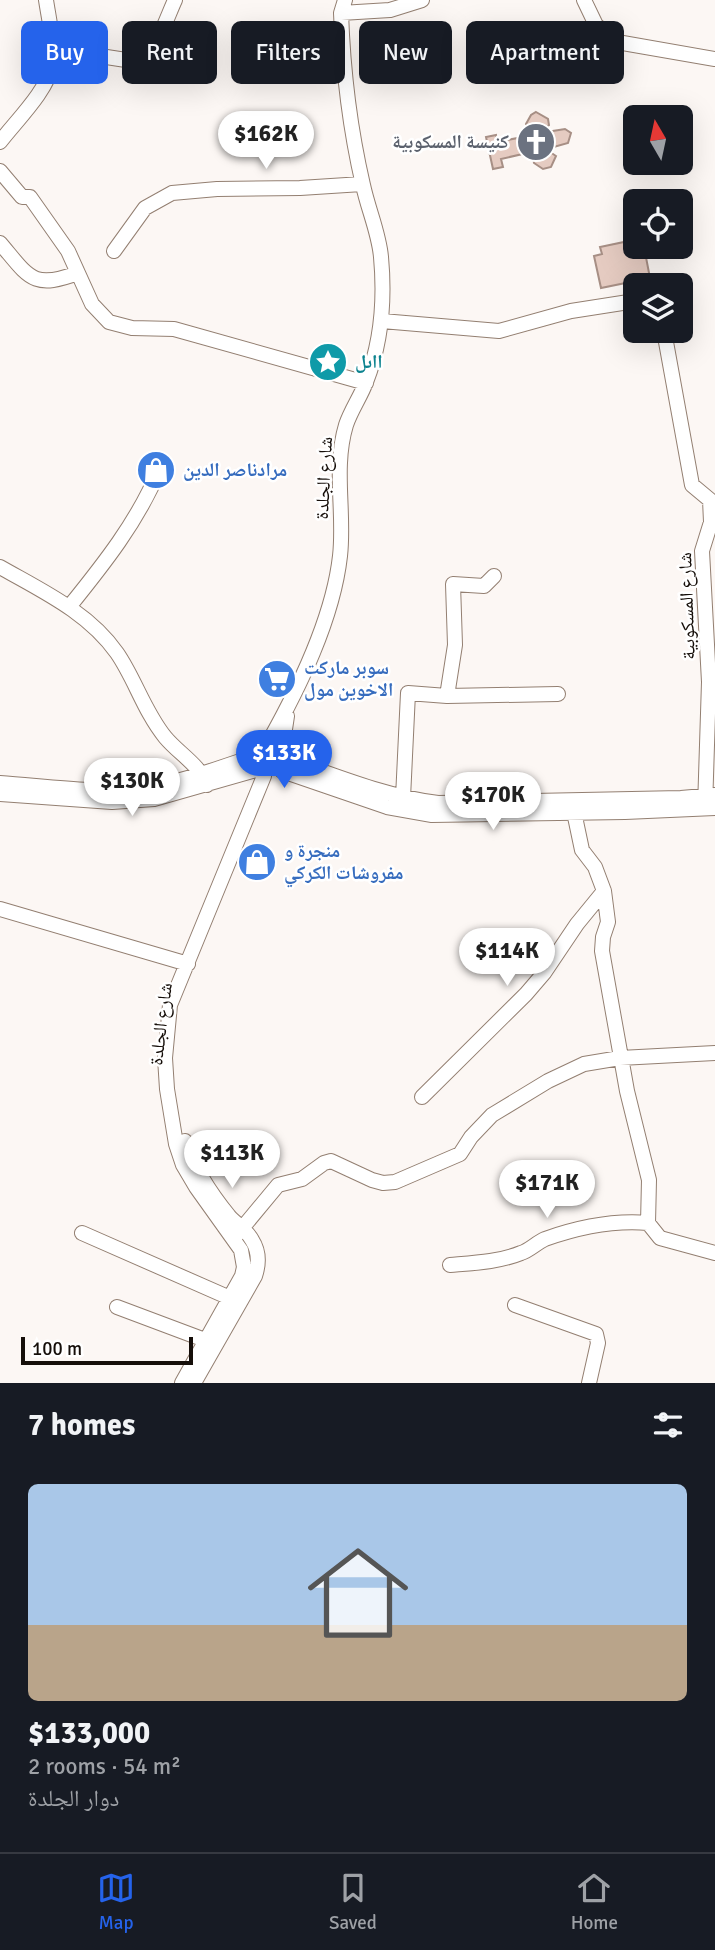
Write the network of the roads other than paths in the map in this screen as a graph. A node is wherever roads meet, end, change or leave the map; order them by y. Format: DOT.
graph roads {
  1 [pos="46,0"];
  2 [pos="175,0"];
  3 [pos="422,0"];
  4 [pos="584,0"];
  5 [pos="343,6"];
  6 [pos="108,57"];
  7 [pos="715,59"];
  8 [pos="0,142"];
  9 [pos="0,171"];
  10 [pos="362,184"];
  11 [pos="0,243"];
  12 [pos="114,251"];
  13 [pos="78,273"];
  14 [pos="623,302"];
  15 [pos="382,321"];
  16 [pos="666,343"];
  17 [pos="366,383"];
  18 [pos="159,470"];
  19 [pos="0,567"];
  20 [pos="494,576"];
  21 [pos="69,607"];
  22 [pos="558,694"];
  23 [pos="447,696"];
  24 [pos="279,755"];
  25 [pos="257,768"];
  26 [pos="205,779"];
  27 [pos="0,783"];
  28 [pos="0,794"];
  29 [pos="403,798"];
  30 [pos="710,802"];
  31 [pos="571,806"];
  32 [pos="604,891"];
  33 [pos="0,909"];
  34 [pos="188,964"];
  35 [pos="715,1053"];
  36 [pos="620,1058"];
  37 [pos="422,1097"];
  38 [pos="648,1223"];
  39 [pos="82,1233"];
  40 [pos="238,1234"];
  41 [pos="715,1253"];
  42 [pos="450,1265"];
  43 [pos="230,1298"];
  44 [pos="515,1305"];
  45 [pos="117,1307"];
  46 [pos="205,1340"];
  47 [pos="182,1383"];
  48 [pos="194,1383"];
  49 [pos="589,1383"];
  1 -- 8 [label="street"];
  2 -- 6 [label="street"];
  3 -- 5 [label="street"];
  4 -- 7 [label="street"];
  5 -- 10 [label="street, شارع الجلدة"];
  9 -- 13 [label="street"];
  10 -- 12 [label="street"];
  10 -- 15 [label="street, شارع الجلدة"];
  11 -- 13 [label="street"];
  13 -- 17 [label="street"];
  14 -- 15 [label="street"];
  15 -- 17 [label="street, شارع الجلدة"];
  16 -- 30 [label="street, شارع المسكوبية"];
  17 -- 24 [label="street, شارع الجلدة"];
  18 -- 21 [label="street"];
  19 -- 21 [label="street"];
  20 -- 23 [label="street"];
  21 -- 26 [label="street"];
  22 -- 23 [label="street"];
  23 -- 29 [label="street"];
  24 -- 25 [label="street"];
  24 -- 25 [label="street"];
  24 -- 29 [label="street"];
  24 -- 31 [label="street"];
  25 -- 26 [label="street"];
  25 -- 34 [label="street, شارع الجلدة"];
  26 -- 27 [label="street"];
  26 -- 28 [label="street"];
  29 -- 31 [label="street"];
  30 -- 31 [label="street"];
  31 -- 32 [label="street"];
  32 -- 36 [label="street"];
  32 -- 37 [label="street"];
  33 -- 34 [label="street"];
  34 -- 40 [label="street, شارع الجلدة"];
  35 -- 36 [label="street"];
  36 -- 38 [label="street"];
  36 -- 40 [label="street"];
  38 -- 41 [label="street"];
  38 -- 42 [label="street"];
  39 -- 43 [label="street"];
  40 -- 43 [label="street, شارع الجلدة"];
  40 -- 48 [label="street, شارع الجلدة"];
  43 -- 46 [label="street, شارع الجلدة"];
  44 -- 49 [label="street"];
  45 -- 46 [label="street"];
  46 -- 47 [label="street, شارع الجلدة"];
}
